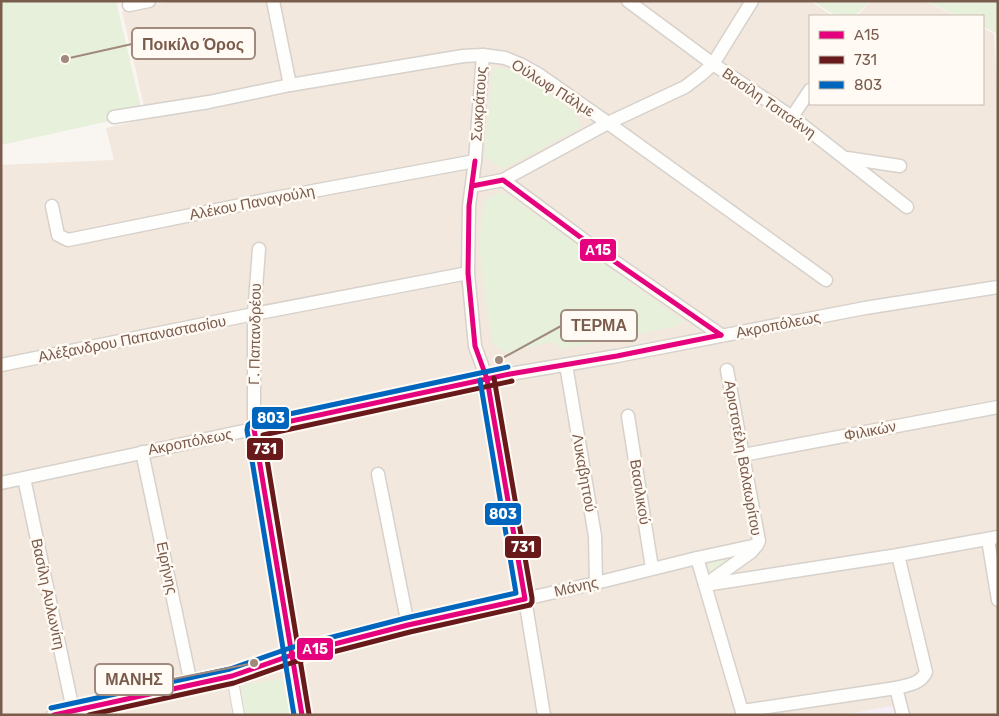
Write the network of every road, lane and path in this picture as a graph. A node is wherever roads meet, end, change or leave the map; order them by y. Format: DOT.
graph roads {
  1 [pos="149,1"];
  2 [pos="273,1"];
  3 [pos="628,1"];
  4 [pos="752,1"];
  5 [pos="129,6"];
  6 [pos="483,55"];
  7 [pos="713,64"];
  8 [pos="290,85"];
  9 [pos="809,92"];
  10 [pos="114,117"];
  11 [pos="792,117"];
  12 [pos="608,123"];
  13 [pos="844,158"];
  14 [pos="475,162"];
  15 [pos="900,166"];
  16 [pos="504,180"];
  17 [pos="472,186"];
  18 [pos="52,206"];
  19 [pos="907,207"];
  20 [pos="259,249"];
  21 [pos="468,273"];
  22 [pos="826,280"];
  23 [pos="998,287"];
  24 [pos="254,314"];
  25 [pos="721,336"];
  26 [pos="1,365"];
  27 [pos="566,365"];
  28 [pos="727,370"];
  29 [pos="486,379"];
  30 [pos="998,407"];
  31 [pos="628,416"];
  32 [pos="254,429"];
  33 [pos="142,452"];
  34 [pos="743,455"];
  35 [pos="378,474"];
  36 [pos="24,478"];
  37 [pos="1,483"];
  38 [pos="993,539"];
  39 [pos="757,545"];
  40 [pos="898,555"];
  41 [pos="697,558"];
  42 [pos="652,568"];
  43 [pos="596,583"];
  44 [pos="705,585"];
  45 [pos="525,599"];
  46 [pos="998,600"];
  47 [pos="408,625"];
  48 [pos="292,655"];
  49 [pos="232,676"];
  50 [pos="191,684"];
  51 [pos="896,688"];
  52 [pos="73,710"];
  53 [pos="742,713"];
  54 [pos="53,715"];
  55 [pos="239,715"];
  56 [pos="302,715"];
  57 [pos="544,715"];
  58 [pos="903,715"];
  1 -- 5 [label="street"];
  2 -- 8 [label="street"];
  3 -- 7 [label="street, Βασίλη Τσιτσάνη"];
  4 -- 7 [label="street"];
  6 -- 8 [label="street, Ούλωφ Πάλμε"];
  6 -- 12 [label="street, Ούλωφ Πάλμε"];
  6 -- 14 [label="street, Σωκράτους"];
  7 -- 11 [label="street, Βασίλη Τσιτσάνη"];
  7 -- 12 [label="street"];
  8 -- 10 [label="street, Ούλωφ Πάλμε"];
  9 -- 11 [label="street"];
  11 -- 13 [label="street, Βασίλη Τσιτσάνη"];
  12 -- 16 [label="street"];
  12 -- 22 [label="street, Ούλωφ Πάλμε"];
  13 -- 15 [label="street"];
  13 -- 19 [label="street, Βασίλη Τσιτσάνη"];
  14 -- 17 [label="street, Σωκράτους"];
  14 -- 18 [label="street, Αλέκου Παναγούλη"];
  16 -- 17 [label="street"];
  16 -- 25 [label="street"];
  17 -- 21 [label="street, Σωκράτους"];
  20 -- 24 [label="street, Γ. Παπανδρέου"];
  21 -- 24 [label="street, Αλέξανδρου Παπαναστασίου"];
  21 -- 29 [label="street, Σωκράτους"];
  23 -- 25 [label="street, Ακροπόλεως"];
  24 -- 26 [label="street, Αλέξανδρου Παπαναστασίου"];
  24 -- 32 [label="street, Γ. Παπανδρέου"];
  25 -- 27 [label="street, Ακροπόλεως"];
  27 -- 29 [label="street, Ακροπόλεως"];
  27 -- 43 [label="street, Λυκαβηττού"];
  28 -- 34 [label="street, Αριστοτέλη Βαλαωρίτου"];
  29 -- 32 [label="street, Ακροπόλεως"];
  29 -- 45 [label="street, Σωκράτους"];
  30 -- 34 [label="street, Φιλικών"];
  31 -- 42 [label="street, Βασιλικού"];
  32 -- 33 [label="street, Ακροπόλεως"];
  32 -- 48 [label="street, Γ. Παπανδρέου"];
  33 -- 36 [label="street, Ακροπόλεως"];
  33 -- 50 [label="street, Ειρήνης"];
  34 -- 39 [label="street, Αριστοτέλη Βαλαωρίτου"];
  35 -- 47 [label="street"];
  36 -- 37 [label="street, Ακροπόλεως"];
  36 -- 52 [label="street, Βασίλη Αυλωνίτη"];
  38 -- 40 [label="street"];
  38 -- 46 [label="street"];
  39 -- 41 [label="street, Αριστοτέλη Βαλαωρίτου"];
  39 -- 44 [label="street, Αριστοτέλη Βαλαωρίτου"];
  40 -- 44 [label="street"];
  40 -- 51 [label="street"];
  41 -- 42 [label="street, Μάνης"];
  41 -- 44 [label="street"];
  42 -- 43 [label="street, Μάνης"];
  43 -- 45 [label="street, Μάνης"];
  44 -- 53 [label="street"];
  45 -- 47 [label="street, Μάνης"];
  45 -- 57 [label="street, Σωκράτους"];
  47 -- 48 [label="street, Μάνης"];
  48 -- 49 [label="street, Μάνης"];
  48 -- 56 [label="street, Γ. Παπανδρέου"];
  49 -- 50 [label="street, Μάνης"];
  49 -- 55 [label="street"];
  50 -- 52 [label="street, Μάνης"];
  51 -- 53 [label="street"];
  51 -- 58 [label="street"];
  52 -- 54 [label="street, Μάνης"];
}
